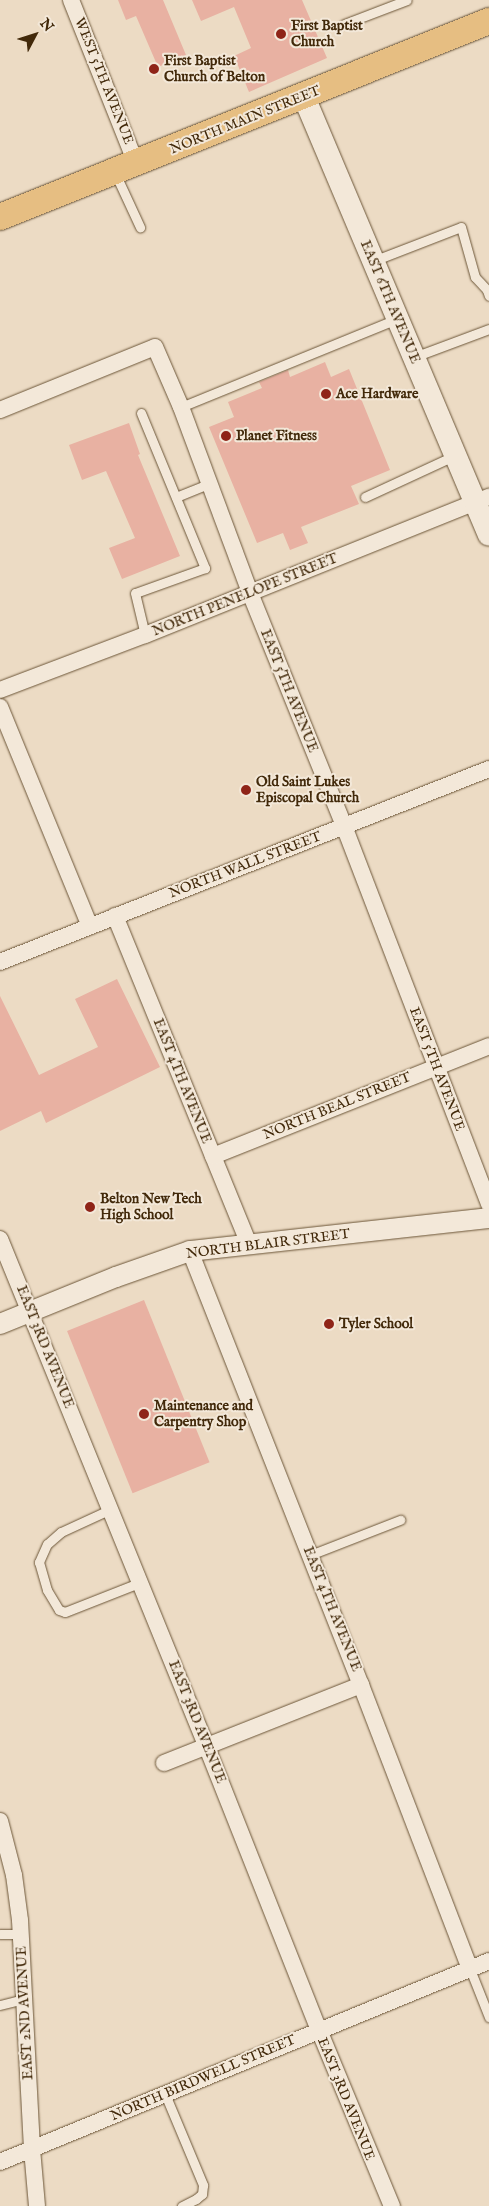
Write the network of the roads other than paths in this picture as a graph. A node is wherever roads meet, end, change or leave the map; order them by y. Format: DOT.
graph roads {
  1 [pos="71,0"];
  2 [pos="407,0"];
  3 [pos="489,22"];
  4 [pos="344,24"];
  5 [pos="304,97"];
  6 [pos="125,167"];
  7 [pos="0,217"];
  8 [pos="140,228"];
  9 [pos="373,261"];
  10 [pos="489,296"];
  11 [pos="397,319"];
  12 [pos="489,329"];
  13 [pos="413,358"];
  14 [pos="181,407"];
  15 [pos="0,410"];
  16 [pos="141,413"];
  17 [pos="456,455"];
  18 [pos="210,483"];
  19 [pos="176,497"];
  20 [pos="365,497"];
  21 [pos="482,499"];
  22 [pos="489,534"];
  23 [pos="250,593"];
  24 [pos="144,635"];
  25 [pos="0,690"];
  26 [pos="0,706"];
  27 [pos="489,769"];
  28 [pos="344,826"];
  29 [pos="115,916"];
  30 [pos="90,926"];
  31 [pos="0,962"];
  32 [pos="489,1046"];
  33 [pos="436,1067"];
  34 [pos="213,1156"];
  35 [pos="489,1204"];
  36 [pos="489,1218"];
  37 [pos="0,1239"];
  38 [pos="250,1245"];
  39 [pos="190,1251"];
  40 [pos="32,1312"];
  41 [pos="0,1324"];
  42 [pos="111,1509"];
  43 [pos="400,1520"];
  44 [pos="310,1555"];
  45 [pos="141,1582"];
  46 [pos="361,1685"];
  47 [pos="206,1745"];
  48 [pos="164,1763"];
  49 [pos="0,1821"];
  50 [pos="0,1934"];
  51 [pos="21,1934"];
  52 [pos="489,1961"];
  53 [pos="470,1969"];
  54 [pos="24,1999"];
  55 [pos="0,2005"];
  56 [pos="489,2017"];
  57 [pos="319,2030"];
  58 [pos="165,2094"];
  59 [pos="32,2149"];
  60 [pos="0,2162"];
  61 [pos="37,2206"];
  62 [pos="182,2206"];
  63 [pos="392,2206"];
  1 -- 6 [label="street, WEST 5TH AVENUE"];
  2 -- 4 [label="lane"];
  3 -- 5 [label="main road, NORTH MAIN STREET"];
  5 -- 6 [label="main road, NORTH MAIN STREET"];
  5 -- 9 [label="main road, EAST 6TH AVENUE"];
  6 -- 7 [label="main road, NORTH MAIN STREET"];
  6 -- 8 [label="lane"];
  9 -- 10 [label="lane"];
  9 -- 11 [label="main road, EAST 6TH AVENUE"];
  11 -- 13 [label="main road, EAST 6TH AVENUE"];
  11 -- 14 [label="lane"];
  12 -- 13 [label="lane"];
  13 -- 17 [label="main road, EAST 6TH AVENUE"];
  14 -- 15 [label="street, EAST 5TH AVENUE"];
  14 -- 18 [label="street, EAST 5TH AVENUE"];
  16 -- 19 [label="lane"];
  17 -- 20 [label="lane"];
  17 -- 21 [label="main road, EAST 6TH AVENUE"];
  18 -- 19 [label="lane"];
  18 -- 23 [label="street, EAST 5TH AVENUE"];
  19 -- 24 [label="lane"];
  21 -- 22 [label="main road, EAST 6TH AVENUE"];
  21 -- 23 [label="street, NORTH PENELOPE STREET"];
  23 -- 24 [label="street, NORTH PENELOPE STREET"];
  23 -- 28 [label="street, EAST 5TH AVENUE"];
  24 -- 25 [label="street, NORTH PENELOPE STREET"];
  26 -- 30 [label="street"];
  27 -- 28 [label="street, NORTH WALL STREET"];
  28 -- 29 [label="street, NORTH WALL STREET"];
  28 -- 33 [label="street, EAST 5TH AVENUE"];
  29 -- 30 [label="street, NORTH WALL STREET"];
  29 -- 34 [label="street, EAST 4TH AVENUE"];
  30 -- 31 [label="street, NORTH WALL STREET"];
  32 -- 33 [label="street, NORTH BEAL STREET"];
  33 -- 34 [label="street, NORTH BEAL STREET"];
  33 -- 35 [label="street, EAST 5TH AVENUE"];
  34 -- 38 [label="street, EAST 4TH AVENUE"];
  36 -- 38 [label="street, NORTH BLAIR STREET"];
  37 -- 40 [label="street, EAST 3RD AVENUE"];
  38 -- 39 [label="street, NORTH BLAIR STREET"];
  39 -- 40 [label="street, NORTH BLAIR STREET"];
  39 -- 44 [label="street, EAST 4TH AVENUE"];
  40 -- 41 [label="street, NORTH BLAIR STREET"];
  40 -- 42 [label="street, EAST 3RD AVENUE"];
  42 -- 45 [label="street, EAST 3RD AVENUE"];
  42 -- 45 [label="lane"];
  43 -- 44 [label="lane"];
  44 -- 46 [label="street, EAST 4TH AVENUE"];
  45 -- 47 [label="street, EAST 3RD AVENUE"];
  46 -- 47 [label="street"];
  46 -- 53 [label="street, EAST 4TH AVENUE"];
  47 -- 48 [label="street"];
  47 -- 57 [label="street, EAST 3RD AVENUE"];
  49 -- 51 [label="street, EAST 2ND AVENUE"];
  50 -- 51 [label="lane"];
  51 -- 54 [label="street, EAST 2ND AVENUE"];
  52 -- 53 [label="street, NORTH BIRDWELL STREET"];
  53 -- 56 [label="lane"];
  53 -- 57 [label="street, NORTH BIRDWELL STREET"];
  54 -- 55 [label="lane"];
  54 -- 59 [label="street, EAST 2ND AVENUE"];
  57 -- 58 [label="street, NORTH BIRDWELL STREET"];
  57 -- 63 [label="street, EAST 3RD AVENUE"];
  58 -- 59 [label="street, NORTH BIRDWELL STREET"];
  58 -- 62 [label="lane"];
  59 -- 60 [label="street, NORTH BIRDWELL STREET"];
  59 -- 61 [label="street, EAST 2ND AVENUE"];
}
